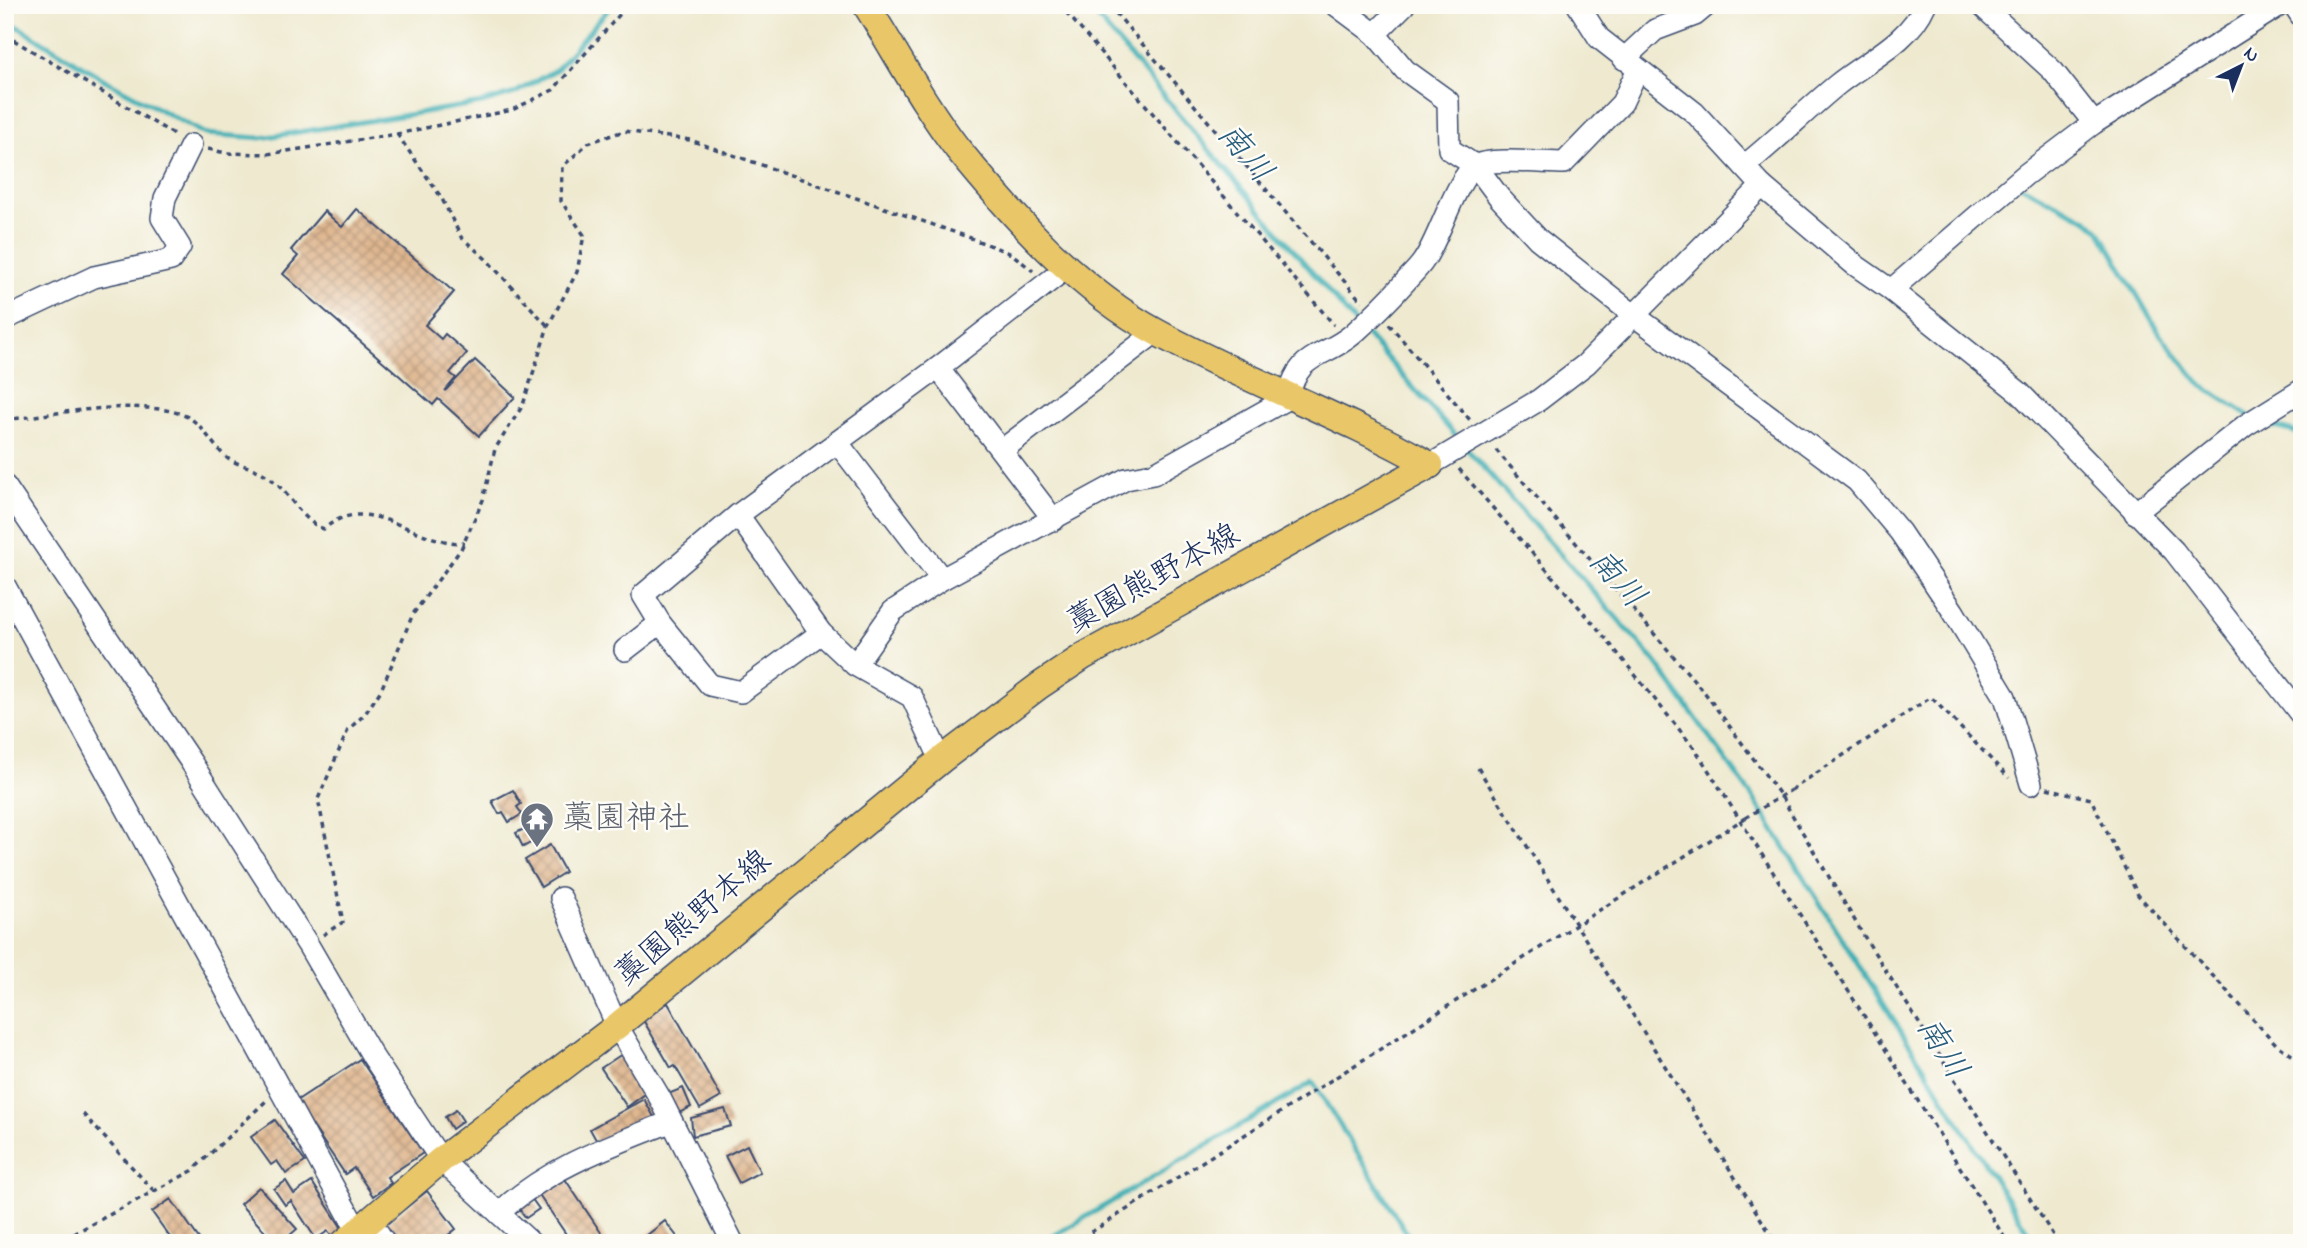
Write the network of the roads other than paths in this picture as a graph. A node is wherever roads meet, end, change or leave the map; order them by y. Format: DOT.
graph roads {
  1 [pos="866,5"];
  2 [pos="1336,5"];
  3 [pos="1404,5"];
  4 [pos="1578,5"];
  5 [pos="1707,5"];
  6 [pos="1925,5"];
  7 [pos="1981,5"];
  8 [pos="2280,5"];
  9 [pos="2294,5"];
  10 [pos="2302,17"];
  11 [pos="1374,34"];
  12 [pos="1631,64"];
  13 [pos="2094,123"];
  14 [pos="191,145"];
  15 [pos="1476,166"];
  16 [pos="1744,166"];
  17 [pos="1762,186"];
  18 [pos="1055,275"];
  19 [pos="1891,290"];
  20 [pos="1635,316"];
  21 [pos="5,319"];
  22 [pos="1156,332"];
  23 [pos="938,368"];
  24 [pos="2302,390"];
  25 [pos="1288,398"];
  26 [pos="837,442"];
  27 [pos="1002,450"];
  28 [pos="1442,457"];
  29 [pos="8,495"];
  30 [pos="2135,513"];
  31 [pos="738,515"];
  32 [pos="1054,520"];
  33 [pos="942,579"];
  34 [pos="5,586"];
  35 [pos="660,623"];
  36 [pos="821,633"];
  37 [pos="625,650"];
  38 [pos="855,665"];
  39 [pos="2302,716"];
  40 [pos="942,760"];
  41 [pos="2031,784"];
  42 [pos="561,898"];
  43 [pos="617,1026"];
  44 [pos="670,1122"];
  45 [pos="441,1160"];
  46 [pos="499,1213"];
  47 [pos="364,1235"];
  48 [pos="531,1243"];
  49 [pos="733,1243"];
  1 -- 18 [label="main road"];
  2 -- 11 [label="street"];
  3 -- 11 [label="street"];
  4 -- 12 [label="street"];
  5 -- 12 [label="street"];
  6 -- 16 [label="street"];
  7 -- 13 [label="street"];
  8 -- 13 [label="street"];
  9 -- 10 [label="street"];
  11 -- 15 [label="street"];
  12 -- 15 [label="street"];
  12 -- 16 [label="street"];
  13 -- 19 [label="street"];
  14 -- 21 [label="street"];
  15 -- 20 [label="street"];
  15 -- 25 [label="street"];
  16 -- 17 [label="street"];
  17 -- 19 [label="street"];
  17 -- 20 [label="street"];
  18 -- 22 [label="main road"];
  18 -- 23 [label="street"];
  19 -- 30 [label="street"];
  20 -- 28 [label="street"];
  20 -- 41 [label="street"];
  22 -- 25 [label="main road"];
  22 -- 27 [label="street"];
  23 -- 26 [label="street"];
  23 -- 27 [label="street"];
  24 -- 30 [label="street"];
  25 -- 28 [label="main road"];
  25 -- 32 [label="street"];
  26 -- 31 [label="street"];
  26 -- 33 [label="street"];
  27 -- 32 [label="street"];
  28 -- 40 [label="main road, 藁園熊野本線"];
  29 -- 45 [label="street"];
  30 -- 39 [label="street"];
  31 -- 35 [label="street"];
  31 -- 36 [label="street"];
  32 -- 33 [label="street"];
  33 -- 38 [label="street"];
  34 -- 47 [label="street"];
  35 -- 36 [label="street"];
  35 -- 37 [label="street"];
  36 -- 38 [label="street"];
  38 -- 40 [label="street"];
  40 -- 43 [label="main road, 藁園熊野本線"];
  42 -- 43 [label="street"];
  43 -- 44 [label="street"];
  43 -- 45 [label="main road, 藁園熊野本線"];
  44 -- 46 [label="street"];
  44 -- 49 [label="street"];
  45 -- 46 [label="street"];
  45 -- 47 [label="main road, 藁園熊野本線"];
  46 -- 48 [label="street"];
}
